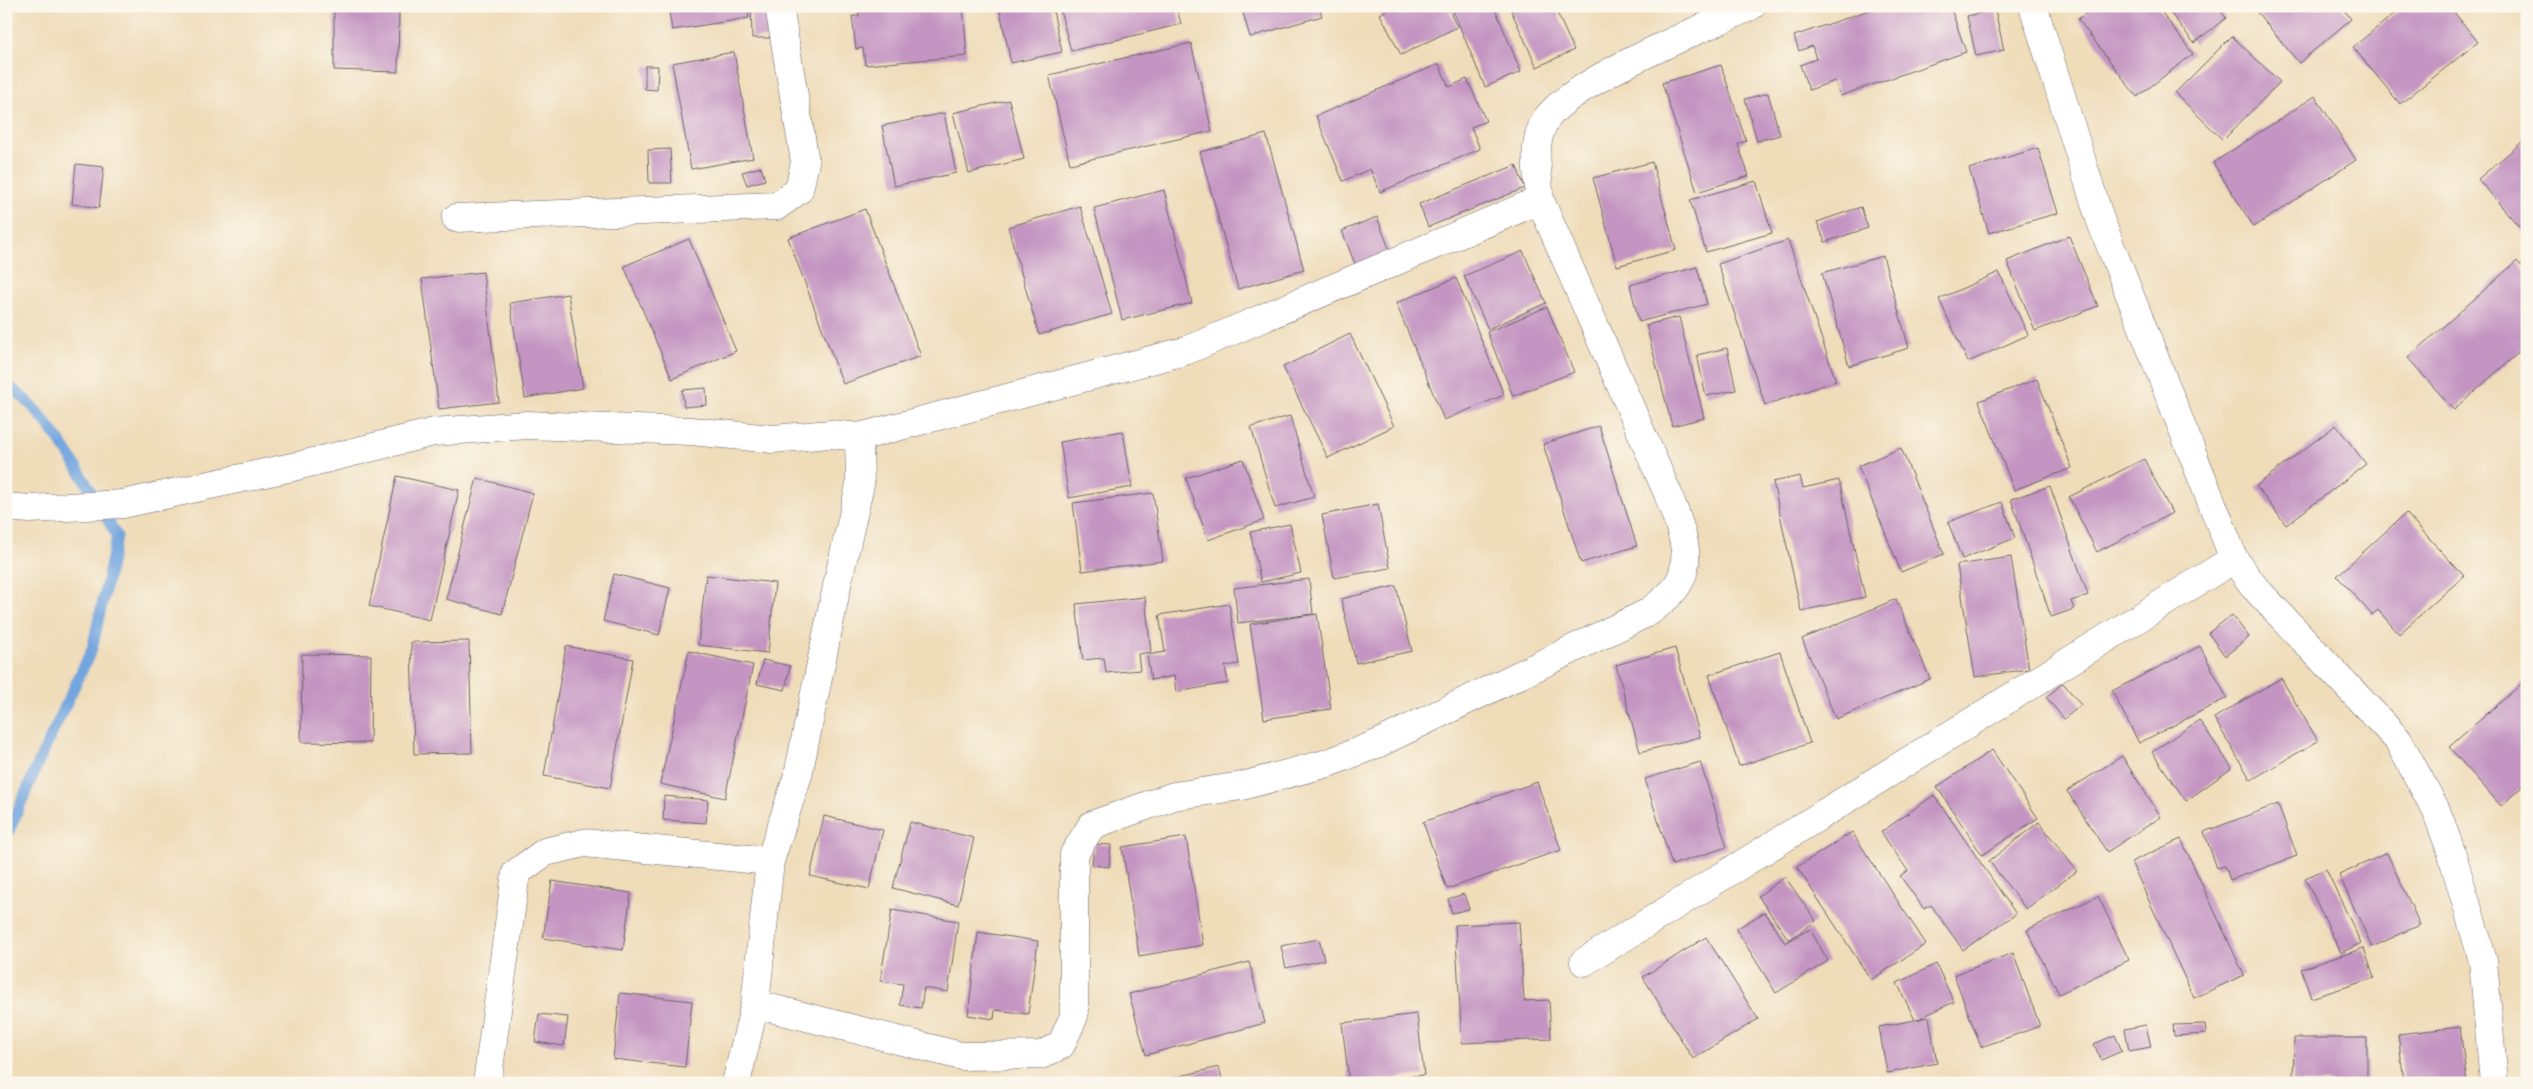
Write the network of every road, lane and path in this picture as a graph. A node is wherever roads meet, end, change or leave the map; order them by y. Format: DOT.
graph roads {
  1 [pos="779,6"];
  2 [pos="1750,6"];
  3 [pos="2033,6"];
  4 [pos="1540,200"];
  5 [pos="456,218"];
  6 [pos="859,437"];
  7 [pos="6,507"];
  8 [pos="2234,559"];
  9 [pos="770,861"];
  10 [pos="1584,962"];
  11 [pos="755,1004"];
  12 [pos="487,1083"];
  13 [pos="736,1083"];
  14 [pos="2494,1083"];
  1 -- 5 [label="street"];
  2 -- 4 [label="street"];
  3 -- 8 [label="street"];
  4 -- 6 [label="street"];
  4 -- 11 [label="street"];
  6 -- 7 [label="street"];
  6 -- 9 [label="street"];
  8 -- 10 [label="street"];
  8 -- 14 [label="street"];
  9 -- 11 [label="street"];
  9 -- 12 [label="street"];
  11 -- 13 [label="street"];
}
